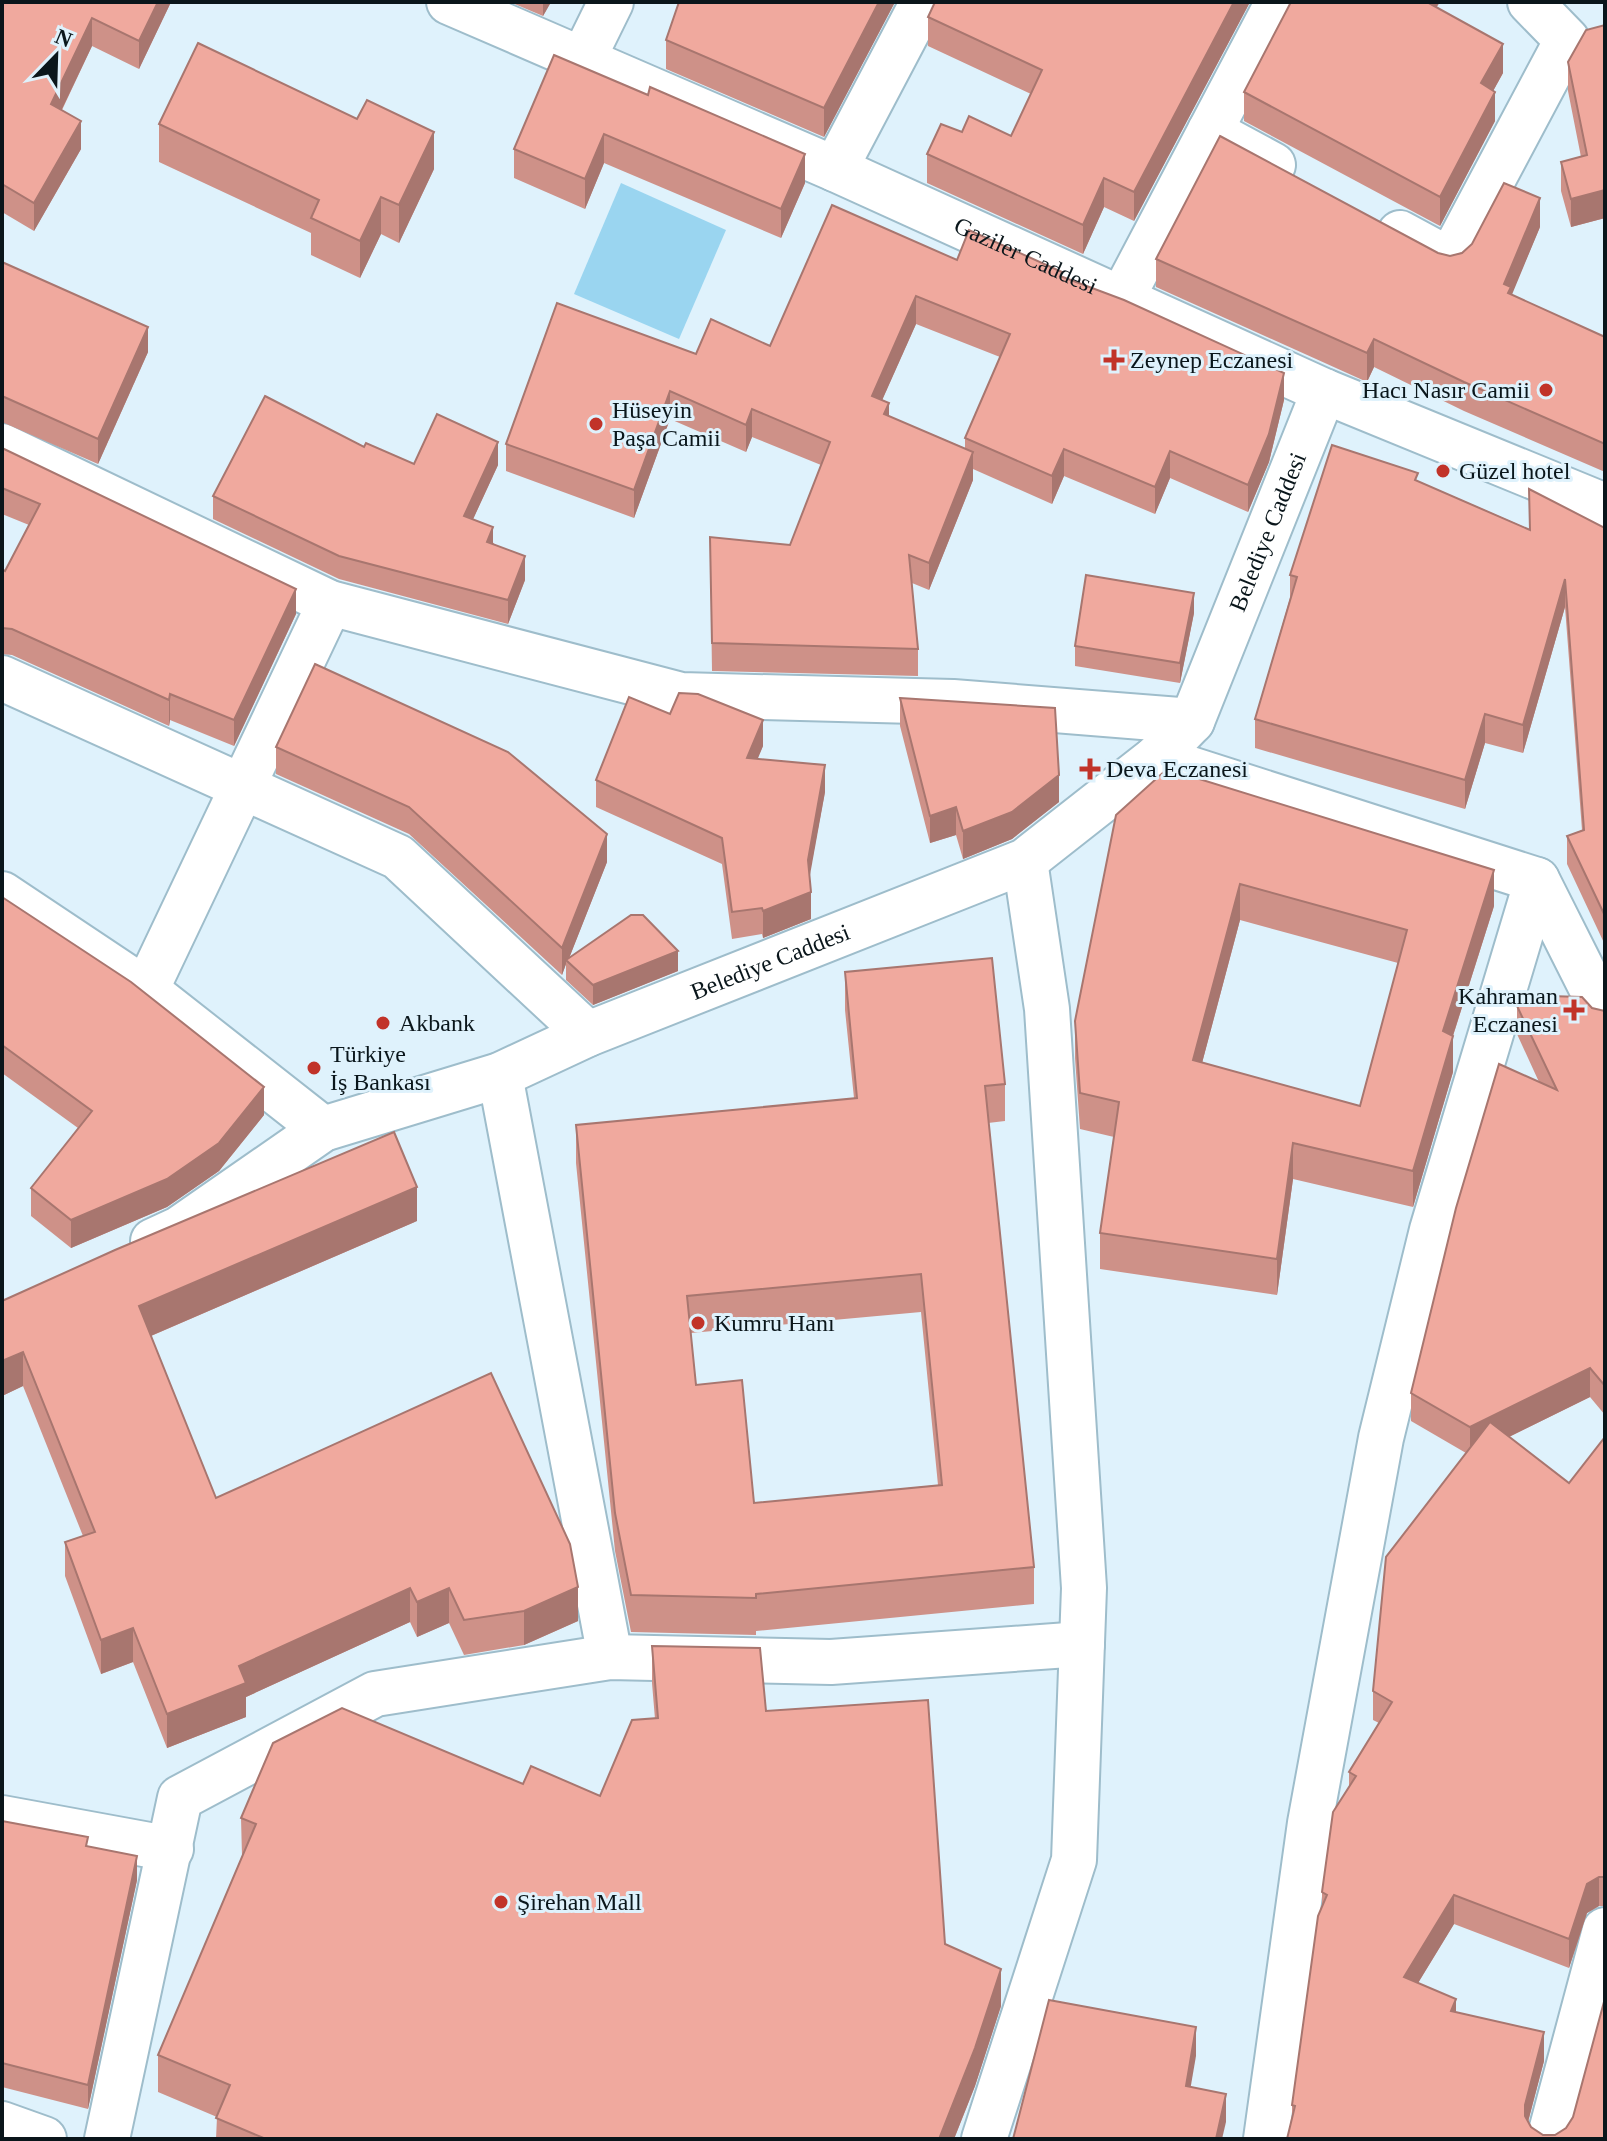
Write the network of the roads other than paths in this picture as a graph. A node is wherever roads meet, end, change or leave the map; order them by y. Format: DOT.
graph roads {
  1 [pos="449,2"];
  2 [pos="611,2"];
  3 [pos="923,2"];
  4 [pos="1278,2"];
  5 [pos="1530,2"];
  6 [pos="582,61"];
  7 [pos="1210,131"];
  8 [pos="835,169"];
  9 [pos="1308,184"];
  10 [pos="1364,214"];
  11 [pos="1122,298"];
  12 [pos="1324,391"];
  13 [pos="2,446"];
  14 [pos="1605,506"];
  15 [pos="330,603"];
  16 [pos="2,678"];
  17 [pos="1192,721"];
  18 [pos="1156,758"];
  19 [pos="242,789"];
  20 [pos="1025,861"];
  21 [pos="1537,880"];
  22 [pos="2,894"];
  23 [pos="146,990"];
  24 [pos="1605,1015"];
  25 [pos="588,1034"];
  26 [pos="500,1075"];
  27 [pos="323,1129"];
  28 [pos="111,1258"];
  29 [pos="1082,1644"];
  30 [pos="610,1657"];
  31 [pos="2,1818"];
  32 [pos="171,1849"];
  33 [pos="1605,1930"];
  34 [pos="2,2124"];
  35 [pos="44,2139"];
  36 [pos="107,2139"];
  37 [pos="984,2139"];
  38 [pos="1266,2139"];
  39 [pos="1549,2139"];
  1 -- 6 [label="street, Gaziler Caddesi"];
  2 -- 6 [label="street"];
  3 -- 8 [label="street"];
  4 -- 7 [label="street"];
  5 -- 10 [label="street"];
  6 -- 8 [label="street, Gaziler Caddesi"];
  7 -- 9 [label="street"];
  7 -- 11 [label="street"];
  8 -- 11 [label="street, Gaziler Caddesi"];
  11 -- 12 [label="street, Gaziler Caddesi"];
  12 -- 14 [label="street, Gaziler Caddesi"];
  12 -- 17 [label="street, Belediye Caddesi"];
  13 -- 15 [label="street"];
  15 -- 17 [label="street"];
  15 -- 19 [label="street"];
  16 -- 19 [label="street"];
  17 -- 18 [label="street, Belediye Caddesi"];
  18 -- 20 [label="street, Belediye Caddesi"];
  18 -- 21 [label="street"];
  19 -- 23 [label="street"];
  19 -- 25 [label="street"];
  20 -- 25 [label="street, Belediye Caddesi"];
  20 -- 29 [label="street"];
  21 -- 24 [label="street"];
  21 -- 38 [label="street"];
  22 -- 23 [label="street"];
  23 -- 27 [label="street"];
  25 -- 26 [label="street, Belediye Caddesi"];
  26 -- 27 [label="street, Belediye Caddesi"];
  26 -- 30 [label="street"];
  27 -- 28 [label="street, Belediye Caddesi"];
  29 -- 30 [label="street"];
  29 -- 37 [label="street"];
  30 -- 32 [label="street"];
  31 -- 32 [label="street"];
  32 -- 36 [label="street"];
  33 -- 39 [label="street"];
  34 -- 35 [label="street"];
}
